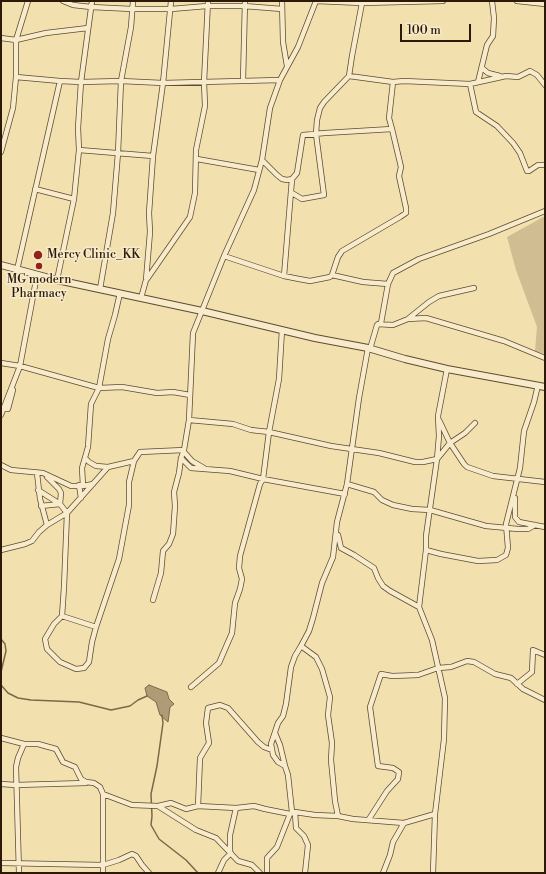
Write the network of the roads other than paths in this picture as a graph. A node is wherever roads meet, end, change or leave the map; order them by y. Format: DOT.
graph roads {
  1 [pos="28,1"];
  2 [pos="64,1"];
  3 [pos="92,1"];
  4 [pos="133,1"];
  5 [pos="172,1"];
  6 [pos="282,1"];
  7 [pos="316,1"];
  8 [pos="444,1"];
  9 [pos="492,1"];
  10 [pos="521,1"];
  11 [pos="372,2"];
  12 [pos="207,3"];
  13 [pos="244,3"];
  14 [pos="362,3"];
  15 [pos="545,4"];
  16 [pos="91,7"];
  17 [pos="132,9"];
  18 [pos="171,9"];
  19 [pos="282,9"];
  20 [pos="88,28"];
  21 [pos="1,38"];
  22 [pos="16,40"];
  23 [pos="287,66"];
  24 [pos="482,68"];
  25 [pos="349,76"];
  26 [pos="16,77"];
  27 [pos="501,77"];
  28 [pos="280,80"];
  29 [pos="60,81"];
  30 [pos="121,81"];
  31 [pos="243,81"];
  32 [pos="81,82"];
  33 [pos="204,82"];
  34 [pos="393,82"];
  35 [pos="478,82"];
  36 [pos="164,83"];
  37 [pos="470,84"];
  38 [pos="545,85"];
  39 [pos="392,129"];
  40 [pos="316,134"];
  41 [pos="79,150"];
  42 [pos="1,152"];
  43 [pos="118,154"];
  44 [pos="153,156"];
  45 [pos="197,159"];
  46 [pos="262,160"];
  47 [pos="545,165"];
  48 [pos="259,170"];
  49 [pos="292,179"];
  50 [pos="35,189"];
  51 [pos="292,193"];
  52 [pos="74,199"];
  53 [pos="545,211"];
  54 [pos="224,256"];
  55 [pos="1,265"];
  56 [pos="18,270"];
  57 [pos="37,275"];
  58 [pos="332,275"];
  59 [pos="284,276"];
  60 [pos="57,280"];
  61 [pos="146,280"];
  62 [pos="388,284"];
  63 [pos="474,288"];
  64 [pos="100,289"];
  65 [pos="120,293"];
  66 [pos="141,298"];
  67 [pos="202,311"];
  68 [pos="408,319"];
  69 [pos="381,323"];
  70 [pos="282,330"];
  71 [pos="369,348"];
  72 [pos="545,358"];
  73 [pos="1,363"];
  74 [pos="20,366"];
  75 [pos="446,369"];
  76 [pos="538,385"];
  77 [pos="545,387"];
  78 [pos="99,388"];
  79 [pos="190,395"];
  80 [pos="1,409"];
  81 [pos="1,415"];
  82 [pos="438,416"];
  83 [pos="189,420"];
  84 [pos="475,423"];
  85 [pos="269,432"];
  86 [pos="450,443"];
  87 [pos="351,449"];
  88 [pos="184,451"];
  89 [pos="85,458"];
  90 [pos="181,458"];
  91 [pos="437,459"];
  92 [pos="134,461"];
  93 [pos="1,465"];
  94 [pos="108,467"];
  95 [pos="204,468"];
  96 [pos="37,473"];
  97 [pos="42,473"];
  98 [pos="518,478"];
  99 [pos="263,479"];
  100 [pos="545,482"];
  101 [pos="93,484"];
  102 [pos="347,484"];
  103 [pos="83,486"];
  104 [pos="38,490"];
  105 [pos="515,492"];
  106 [pos="345,494"];
  107 [pos="81,498"];
  108 [pos="60,504"];
  109 [pos="41,506"];
  110 [pos="430,510"];
  111 [pos="67,512"];
  112 [pos="47,525"];
  113 [pos="535,525"];
  114 [pos="545,527"];
  115 [pos="506,529"];
  116 [pos="337,530"];
  117 [pos="1,550"];
  118 [pos="426,550"];
  119 [pos="153,600"];
  120 [pos="419,607"];
  121 [pos="62,616"];
  122 [pos="96,626"];
  123 [pos="301,646"];
  124 [pos="545,655"];
  125 [pos="438,668"];
  126 [pos="517,684"];
  127 [pos="191,687"];
  128 [pos="545,700"];
  129 [pos="275,733"];
  130 [pos="1,738"];
  131 [pos="24,744"];
  132 [pos="272,750"];
  133 [pos="285,766"];
  134 [pos="94,783"];
  135 [pos="1,784"];
  136 [pos="16,785"];
  137 [pos="103,794"];
  138 [pos="158,806"];
  139 [pos="198,806"];
  140 [pos="236,808"];
  141 [pos="292,813"];
  142 [pos="435,814"];
  143 [pos="338,816"];
  144 [pos="369,820"];
  145 [pos="404,823"];
  146 [pos="231,853"];
  147 [pos="1,863"];
  148 [pos="20,864"];
  149 [pos="103,865"];
  150 [pos="19,873"];
  151 [pos="103,873"];
  152 [pos="150,873"];
  153 [pos="218,873"];
  154 [pos="260,873"];
  155 [pos="267,873"];
  156 [pos="305,873"];
  157 [pos="383,873"];
  158 [pos="433,873"];
  1 -- 22 [label="street"];
  2 -- 16 [label="street"];
  3 -- 16 [label="street"];
  4 -- 17 [label="street"];
  5 -- 18 [label="street"];
  6 -- 19 [label="street"];
  7 -- 14 [label="street"];
  7 -- 23 [label="street"];
  8 -- 11 [label="street"];
  9 -- 24 [label="street"];
  10 -- 15 [label="street"];
  11 -- 14 [label="street"];
  12 -- 13 [label="street"];
  12 -- 18 [label="street"];
  12 -- 33 [label="street"];
  13 -- 19 [label="street"];
  13 -- 31 [label="street"];
  14 -- 25 [label="street"];
  16 -- 17 [label="street"];
  16 -- 20 [label="street"];
  17 -- 18 [label="street"];
  17 -- 30 [label="street"];
  18 -- 36 [label="street"];
  19 -- 23 [label="street"];
  20 -- 22 [label="street"];
  20 -- 32 [label="street"];
  21 -- 22 [label="street"];
  22 -- 26 [label="street"];
  23 -- 28 [label="street"];
  24 -- 27 [label="street"];
  24 -- 35 [label="street"];
  25 -- 34 [label="street"];
  25 -- 40 [label="street"];
  26 -- 29 [label="street"];
  26 -- 42 [label="street"];
  27 -- 35 [label="street"];
  27 -- 38 [label="street"];
  28 -- 31 [label="street"];
  28 -- 46 [label="street"];
  29 -- 32 [label="street"];
  29 -- 50 [label="street"];
  30 -- 32 [label="street"];
  30 -- 36 [label="street"];
  30 -- 43 [label="street"];
  31 -- 33 [label="street"];
  32 -- 41 [label="street"];
  33 -- 36 [label="street"];
  33 -- 45 [label="street"];
  34 -- 37 [label="street"];
  34 -- 39 [label="street"];
  35 -- 37 [label="street"];
  36 -- 44 [label="street"];
  37 -- 47 [label="street"];
  39 -- 40 [label="street"];
  39 -- 58 [label="street"];
  40 -- 49 [label="street"];
  40 -- 51 [label="street"];
  41 -- 43 [label="street"];
  41 -- 52 [label="street"];
  43 -- 44 [label="street"];
  43 -- 64 [label="street"];
  44 -- 61 [label="street"];
  45 -- 48 [label="street"];
  45 -- 61 [label="street"];
  46 -- 48 [label="street"];
  46 -- 49 [label="street"];
  48 -- 54 [label="street"];
  49 -- 51 [label="street"];
  50 -- 52 [label="street"];
  50 -- 56 [label="street"];
  51 -- 59 [label="street"];
  52 -- 60 [label="street"];
  53 -- 62 [label="street"];
  54 -- 59 [label="street"];
  54 -- 67 [label="street"];
  55 -- 56 [label="street"];
  56 -- 57 [label="street"];
  57 -- 60 [label="street"];
  57 -- 74 [label="street"];
  58 -- 59 [label="street"];
  58 -- 62 [label="street"];
  60 -- 64 [label="street"];
  61 -- 66 [label="street"];
  62 -- 69 [label="street"];
  63 -- 68 [label="street"];
  64 -- 65 [label="street"];
  65 -- 66 [label="street"];
  65 -- 78 [label="street"];
  66 -- 67 [label="street"];
  67 -- 70 [label="street"];
  67 -- 79 [label="street"];
  68 -- 69 [label="street"];
  68 -- 72 [label="street"];
  69 -- 71 [label="street"];
  70 -- 71 [label="street"];
  70 -- 85 [label="street"];
  71 -- 75 [label="street"];
  71 -- 87 [label="street"];
  73 -- 74 [label="street"];
  74 -- 78 [label="street"];
  74 -- 80 [label="street"];
  74 -- 81 [label="street"];
  75 -- 76 [label="street"];
  75 -- 82 [label="street"];
  76 -- 77 [label="street"];
  76 -- 98 [label="street"];
  78 -- 79 [label="street"];
  78 -- 89 [label="street"];
  79 -- 83 [label="street"];
  82 -- 86 [label="street"];
  82 -- 91 [label="street"];
  83 -- 85 [label="street"];
  83 -- 88 [label="street"];
  84 -- 86 [label="street"];
  85 -- 87 [label="street"];
  85 -- 99 [label="street"];
  86 -- 91 [label="street"];
  86 -- 98 [label="street"];
  87 -- 91 [label="street"];
  87 -- 102 [label="street"];
  88 -- 90 [label="street"];
  88 -- 92 [label="street"];
  88 -- 95 [label="street"];
  89 -- 94 [label="street"];
  89 -- 103 [label="street"];
  90 -- 95 [label="street"];
  90 -- 119 [label="street"];
  91 -- 110 [label="street"];
  92 -- 94 [label="street"];
  92 -- 122 [label="street"];
  93 -- 96 [label="street"];
  94 -- 101 [label="street"];
  95 -- 99 [label="street"];
  96 -- 97 [label="street"];
  96 -- 104 [label="street"];
  97 -- 103 [label="street"];
  97 -- 108 [label="street"];
  98 -- 100 [label="street"];
  98 -- 105 [label="street"];
  99 -- 106 [label="street"];
  99 -- 127 [label="street"];
  101 -- 103 [label="street"];
  101 -- 107 [label="street"];
  102 -- 106 [label="street"];
  102 -- 110 [label="street"];
  103 -- 107 [label="street"];
  104 -- 108 [label="street"];
  104 -- 109 [label="street"];
  105 -- 113 [label="street"];
  105 -- 115 [label="street"];
  106 -- 116 [label="street"];
  107 -- 111 [label="street"];
  108 -- 109 [label="street"];
  108 -- 111 [label="street"];
  109 -- 112 [label="street"];
  110 -- 115 [label="street"];
  110 -- 118 [label="street"];
  111 -- 112 [label="street"];
  111 -- 121 [label="street"];
  112 -- 117 [label="street"];
  113 -- 114 [label="street"];
  113 -- 115 [label="street"];
  115 -- 118 [label="street"];
  116 -- 120 [label="street"];
  116 -- 123 [label="street"];
  118 -- 120 [label="street"];
  120 -- 125 [label="street"];
  121 -- 122 [label="street"];
  121 -- 122 [label="street"];
  123 -- 129 [label="street"];
  123 -- 143 [label="street"];
  124 -- 126 [label="street"];
  125 -- 126 [label="street"];
  125 -- 142 [label="street"];
  125 -- 144 [label="street"];
  126 -- 128 [label="street"];
  129 -- 132 [label="street"];
  129 -- 133 [label="street"];
  130 -- 131 [label="street"];
  131 -- 134 [label="street"];
  131 -- 136 [label="street"];
  132 -- 133 [label="street"];
  132 -- 139 [label="street"];
  133 -- 141 [label="street"];
  134 -- 136 [label="street"];
  134 -- 137 [label="street"];
  135 -- 136 [label="street"];
  136 -- 148 [label="street"];
  137 -- 138 [label="street"];
  137 -- 149 [label="street"];
  138 -- 139 [label="street"];
  138 -- 146 [label="street"];
  139 -- 140 [label="street"];
  140 -- 141 [label="street"];
  140 -- 146 [label="street"];
  141 -- 143 [label="street"];
  141 -- 155 [label="street"];
  141 -- 156 [label="street"];
  142 -- 145 [label="street"];
  142 -- 158 [label="street"];
  143 -- 144 [label="street"];
  144 -- 145 [label="street"];
  145 -- 157 [label="street"];
  146 -- 153 [label="street"];
  146 -- 154 [label="street"];
  147 -- 148 [label="street"];
  148 -- 149 [label="street"];
  148 -- 150 [label="street"];
  149 -- 151 [label="street"];
  149 -- 152 [label="street"];
}
